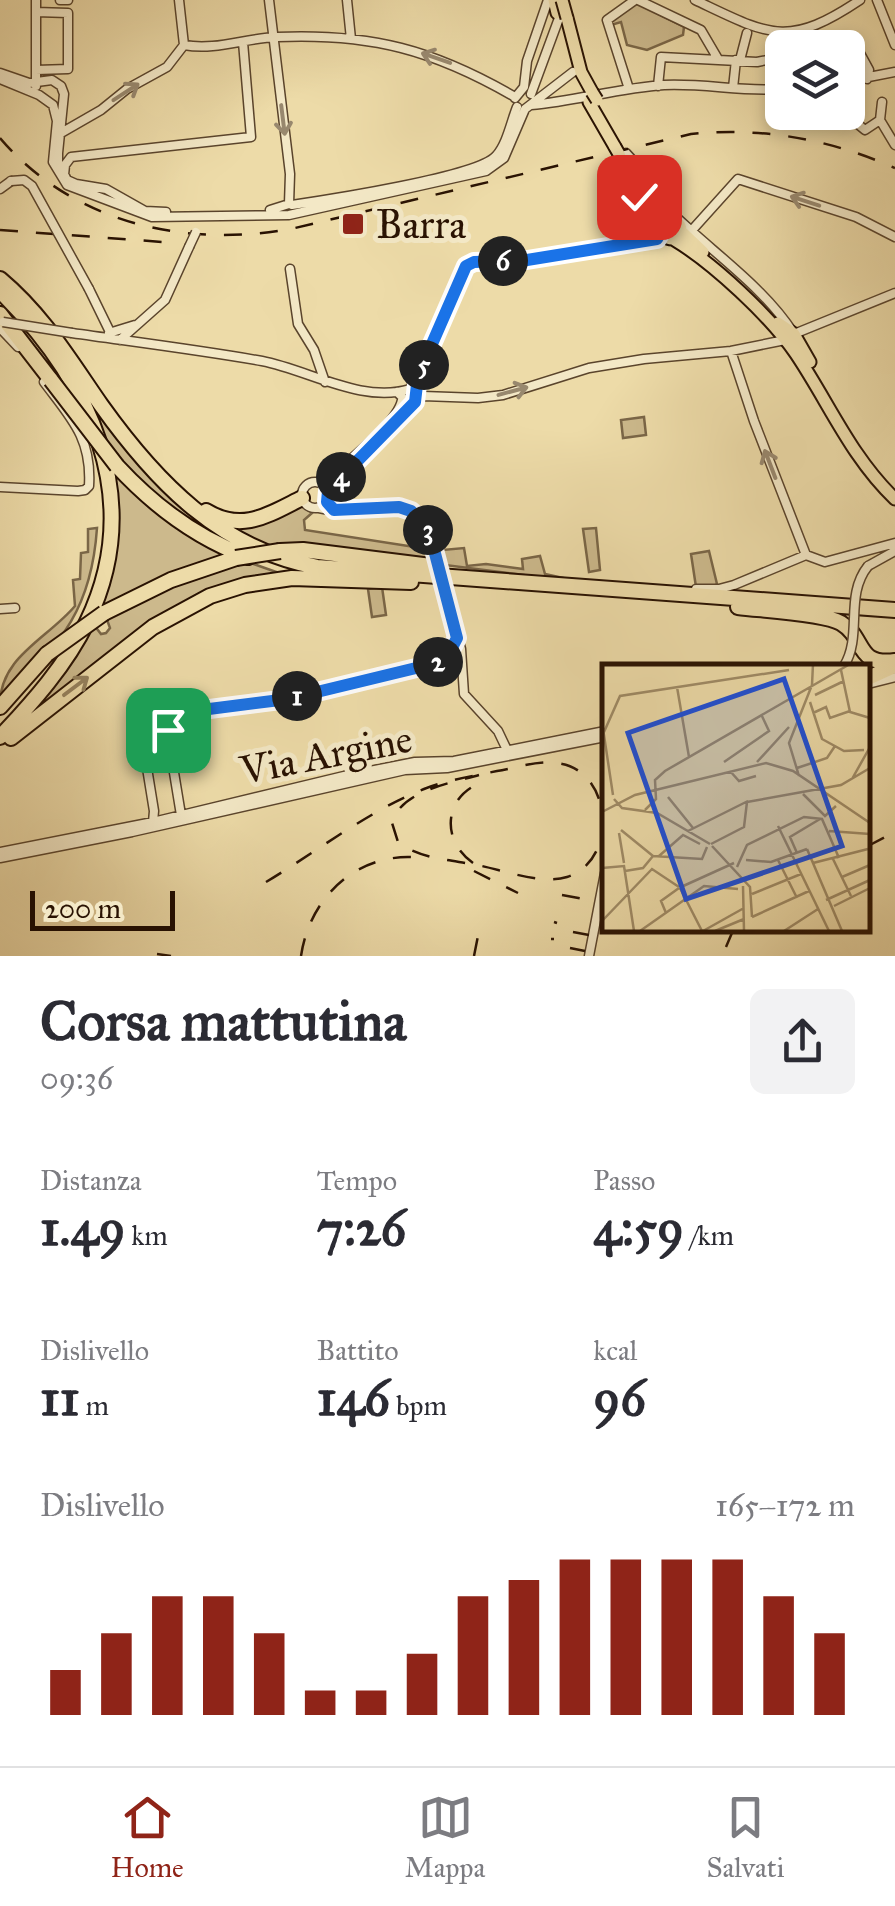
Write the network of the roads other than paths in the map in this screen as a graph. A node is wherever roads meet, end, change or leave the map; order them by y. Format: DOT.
graph roads {
  1 [pos="36,0"];
  2 [pos="60,0"];
  3 [pos="68,0"];
  4 [pos="178,0"];
  5 [pos="269,0"];
  6 [pos="347,0"];
  7 [pos="636,0"];
  8 [pos="696,0"];
  9 [pos="860,0"];
  10 [pos="878,0"];
  11 [pos="559,9"];
  12 [pos="36,12"];
  13 [pos="895,12"];
  14 [pos="884,16"];
  15 [pos="747,33"];
  16 [pos="273,37"];
  17 [pos="351,39"];
  18 [pos="243,42"];
  19 [pos="184,45"];
  20 [pos="711,46"];
  21 [pos="895,46"];
  22 [pos="702,57"];
  23 [pos="718,59"];
  24 [pos="738,60"];
  25 [pos="765,61"];
  26 [pos="865,63"];
  27 [pos="36,70"];
  28 [pos="573,72"];
  29 [pos="895,72"];
  30 [pos="0,76"];
  31 [pos="867,79"];
  32 [pos="46,80"];
  33 [pos="36,83"];
  34 [pos="22,85"];
  35 [pos="658,86"];
  36 [pos="733,88"];
  37 [pos="628,89"];
  38 [pos="765,89"];
  39 [pos="39,95"];
  40 [pos="64,97"];
  41 [pos="588,98"];
  42 [pos="527,100"];
  43 [pos="50,101"];
  44 [pos="882,102"];
  45 [pos="63,111"];
  46 [pos="880,120"];
  47 [pos="71,122"];
  48 [pos="865,130"];
  49 [pos="61,132"];
  50 [pos="894,142"];
  51 [pos="59,146"];
  52 [pos="621,150"];
  53 [pos="72,157"];
  54 [pos="64,175"];
  55 [pos="0,189"];
  56 [pos="110,190"];
  57 [pos="105,201"];
  58 [pos="288,208"];
  59 [pos="196,225"];
  60 [pos="672,232"];
  61 [pos="895,237"];
  62 [pos="290,269"];
  63 [pos="0,279"];
  64 [pos="0,291"];
  65 [pos="895,293"];
  66 [pos="0,300"];
  67 [pos="1,322"];
  68 [pos="117,334"];
  69 [pos="789,337"];
  70 [pos="731,352"];
  71 [pos="325,382"];
  72 [pos="88,385"];
  73 [pos="407,395"];
  74 [pos="319,482"];
  75 [pos="0,487"];
  76 [pos="895,490"];
  77 [pos="328,491"];
  78 [pos="302,498"];
  79 [pos="895,499"];
  80 [pos="327,502"];
  81 [pos="318,508"];
  82 [pos="334,510"];
  83 [pos="895,543"];
  84 [pos="895,551"];
  85 [pos="806,554"];
  86 [pos="584,580"];
  87 [pos="416,582"];
  88 [pos="555,585"];
  89 [pos="738,607"];
  90 [pos="15,608"];
  91 [pos="0,609"];
  92 [pos="895,610"];
  93 [pos="895,618"];
  94 [pos="457,640"];
  95 [pos="461,655"];
  96 [pos="447,659"];
  97 [pos="895,663"];
  98 [pos="845,664"];
  99 [pos="461,673"];
  100 [pos="895,678"];
  101 [pos="870,680"];
  102 [pos="870,681"];
  103 [pos="0,707"];
  104 [pos="170,714"];
  105 [pos="0,727"];
  106 [pos="602,735"];
  107 [pos="0,738"];
  108 [pos="0,747"];
  109 [pos="508,753"];
  110 [pos="181,815"];
  111 [pos="153,822"];
  112 [pos="0,855"];
  113 [pos="602,889"];
  114 [pos="589,956"];
  1 -- 12 [label="street"];
  2 -- 3 [label="street"];
  4 -- 19 [label="street"];
  5 -- 16 [label="street"];
  6 -- 17 [label="street"];
  7 -- 20 [label="street"];
  7 -- 37 [label="street"];
  8 -- 9 [label="street"];
  10 -- 14 [label="street"];
  11 -- 28 [label="main road"];
  11 -- 41 [label="main road"];
  11 -- 42 [label="street"];
  11 -- 42 [label="street"];
  12 -- 27 [label="street"];
  12 -- 27 [label="street"];
  13 -- 14 [label="street"];
  14 -- 21 [label="street"];
  15 -- 24 [label="street"];
  16 -- 17 [label="street"];
  16 -- 18 [label="street"];
  16 -- 58 [label="street, one-way"];
  42 -- 17 [label="street, one-way"];
  18 -- 19 [label="street"];
  18 -- 53 [label="street"];
  47 -- 19 [label="street, one-way"];
  20 -- 22 [label="street"];
  20 -- 23 [label="street"];
  22 -- 23 [label="street"];
  22 -- 35 [label="street"];
  23 -- 24 [label="street"];
  24 -- 25 [label="street"];
  24 -- 36 [label="street"];
  26 -- 31 [label="street"];
  27 -- 32 [label="street"];
  27 -- 33 [label="street"];
  27 -- 34 [label="street"];
  28 -- 41 [label="main road"];
  28 -- 42 [label="street"];
  29 -- 31 [label="street"];
  30 -- 34 [label="street"];
  32 -- 33 [label="street"];
  32 -- 40 [label="street"];
  33 -- 34 [label="street"];
  33 -- 39 [label="street"];
  34 -- 39 [label="street"];
  35 -- 36 [label="street"];
  35 -- 37 [label="street"];
  36 -- 38 [label="street"];
  37 -- 41 [label="street"];
  39 -- 43 [label="street"];
  40 -- 43 [label="street"];
  40 -- 45 [label="street"];
  41 -- 42 [label="street"];
  41 -- 52 [label="main road"];
  42 -- 58 [label="street"];
  43 -- 57 [label="street"];
  44 -- 46 [label="street"];
  45 -- 47 [label="street"];
  45 -- 49 [label="street"];
  46 -- 48 [label="street"];
  46 -- 50 [label="street"];
  47 -- 49 [label="street"];
  49 -- 51 [label="street"];
  51 -- 53 [label="street"];
  51 -- 54 [label="street"];
  52 -- 60 [label="street"];
  52 -- 60 [label="main road"];
  53 -- 54 [label="street"];
  54 -- 56 [label="street"];
  55 -- 68 [label="street, bridge"];
  56 -- 57 [label="street"];
  56 -- 59 [label="street"];
  57 -- 59 [label="street"];
  58 -- 59 [label="street"];
  58 -- 59 [label="street"];
  59 -- 68 [label="street, bridge"];
  61 -- 60 [label="street, one-way"];
  60 -- 69 [label="main road"];
  60 -- 69 [label="street"];
  60 -- 73 [label="street"];
  62 -- 71 [label="street"];
  63 -- 72 [label="highway"];
  64 -- 107 [label="highway"];
  65 -- 69 [label="street"];
  66 -- 105 [label="highway"];
  67 -- 68 [label="street, bridge"];
  67 -- 75 [label="street"];
  67 -- 87 [label="highway, bridge"];
  68 -- 71 [label="street"];
  69 -- 70 [label="street"];
  69 -- 76 [label="main road"];
  69 -- 79 [label="main road"];
  73 -- 70 [label="street, one-way"];
  85 -- 70 [label="street, one-way"];
  71 -- 73 [label="street"];
  72 -- 78 [label="highway"];
  72 -- 88 [label="highway"];
  73 -- 74 [label="street"];
  73 -- 77 [label="street"];
  74 -- 77 [label="street"];
  74 -- 78 [label="street"];
  77 -- 80 [label="street"];
  78 -- 81 [label="street"];
  80 -- 81 [label="street"];
  80 -- 82 [label="street"];
  81 -- 82 [label="street"];
  82 -- 94 [label="street, bridge"];
  83 -- 85 [label="street"];
  84 -- 98 [label="street, bridge"];
  85 -- 86 [label="street"];
  87 -- 89 [label="highway"];
  108 -- 87 [label="highway, one-way"];
  88 -- 92 [label="highway"];
  88 -- 103 [label="highway, bridge"];
  89 -- 93 [label="highway"];
  89 -- 97 [label="highway"];
  90 -- 91 [label="street"];
  94 -- 95 [label="street"];
  94 -- 96 [label="street"];
  95 -- 96 [label="street"];
  95 -- 99 [label="street"];
  96 -- 99 [label="street"];
  96 -- 104 [label="street"];
  97 -- 101 [label="highway"];
  99 -- 109 [label="street"];
  100 -- 102 [label="street"];
  104 -- 110 [label="street"];
  104 -- 111 [label="street"];
  106 -- 109 [label="street, Via Argine"];
  109 -- 110 [label="street, Via Argine"];
  109 -- 112 [label="street, Via Argine"];
  110 -- 111 [label="street, Via Argine"];
  111 -- 112 [label="street, Via Argine"];
  113 -- 114 [label="street"];
}
